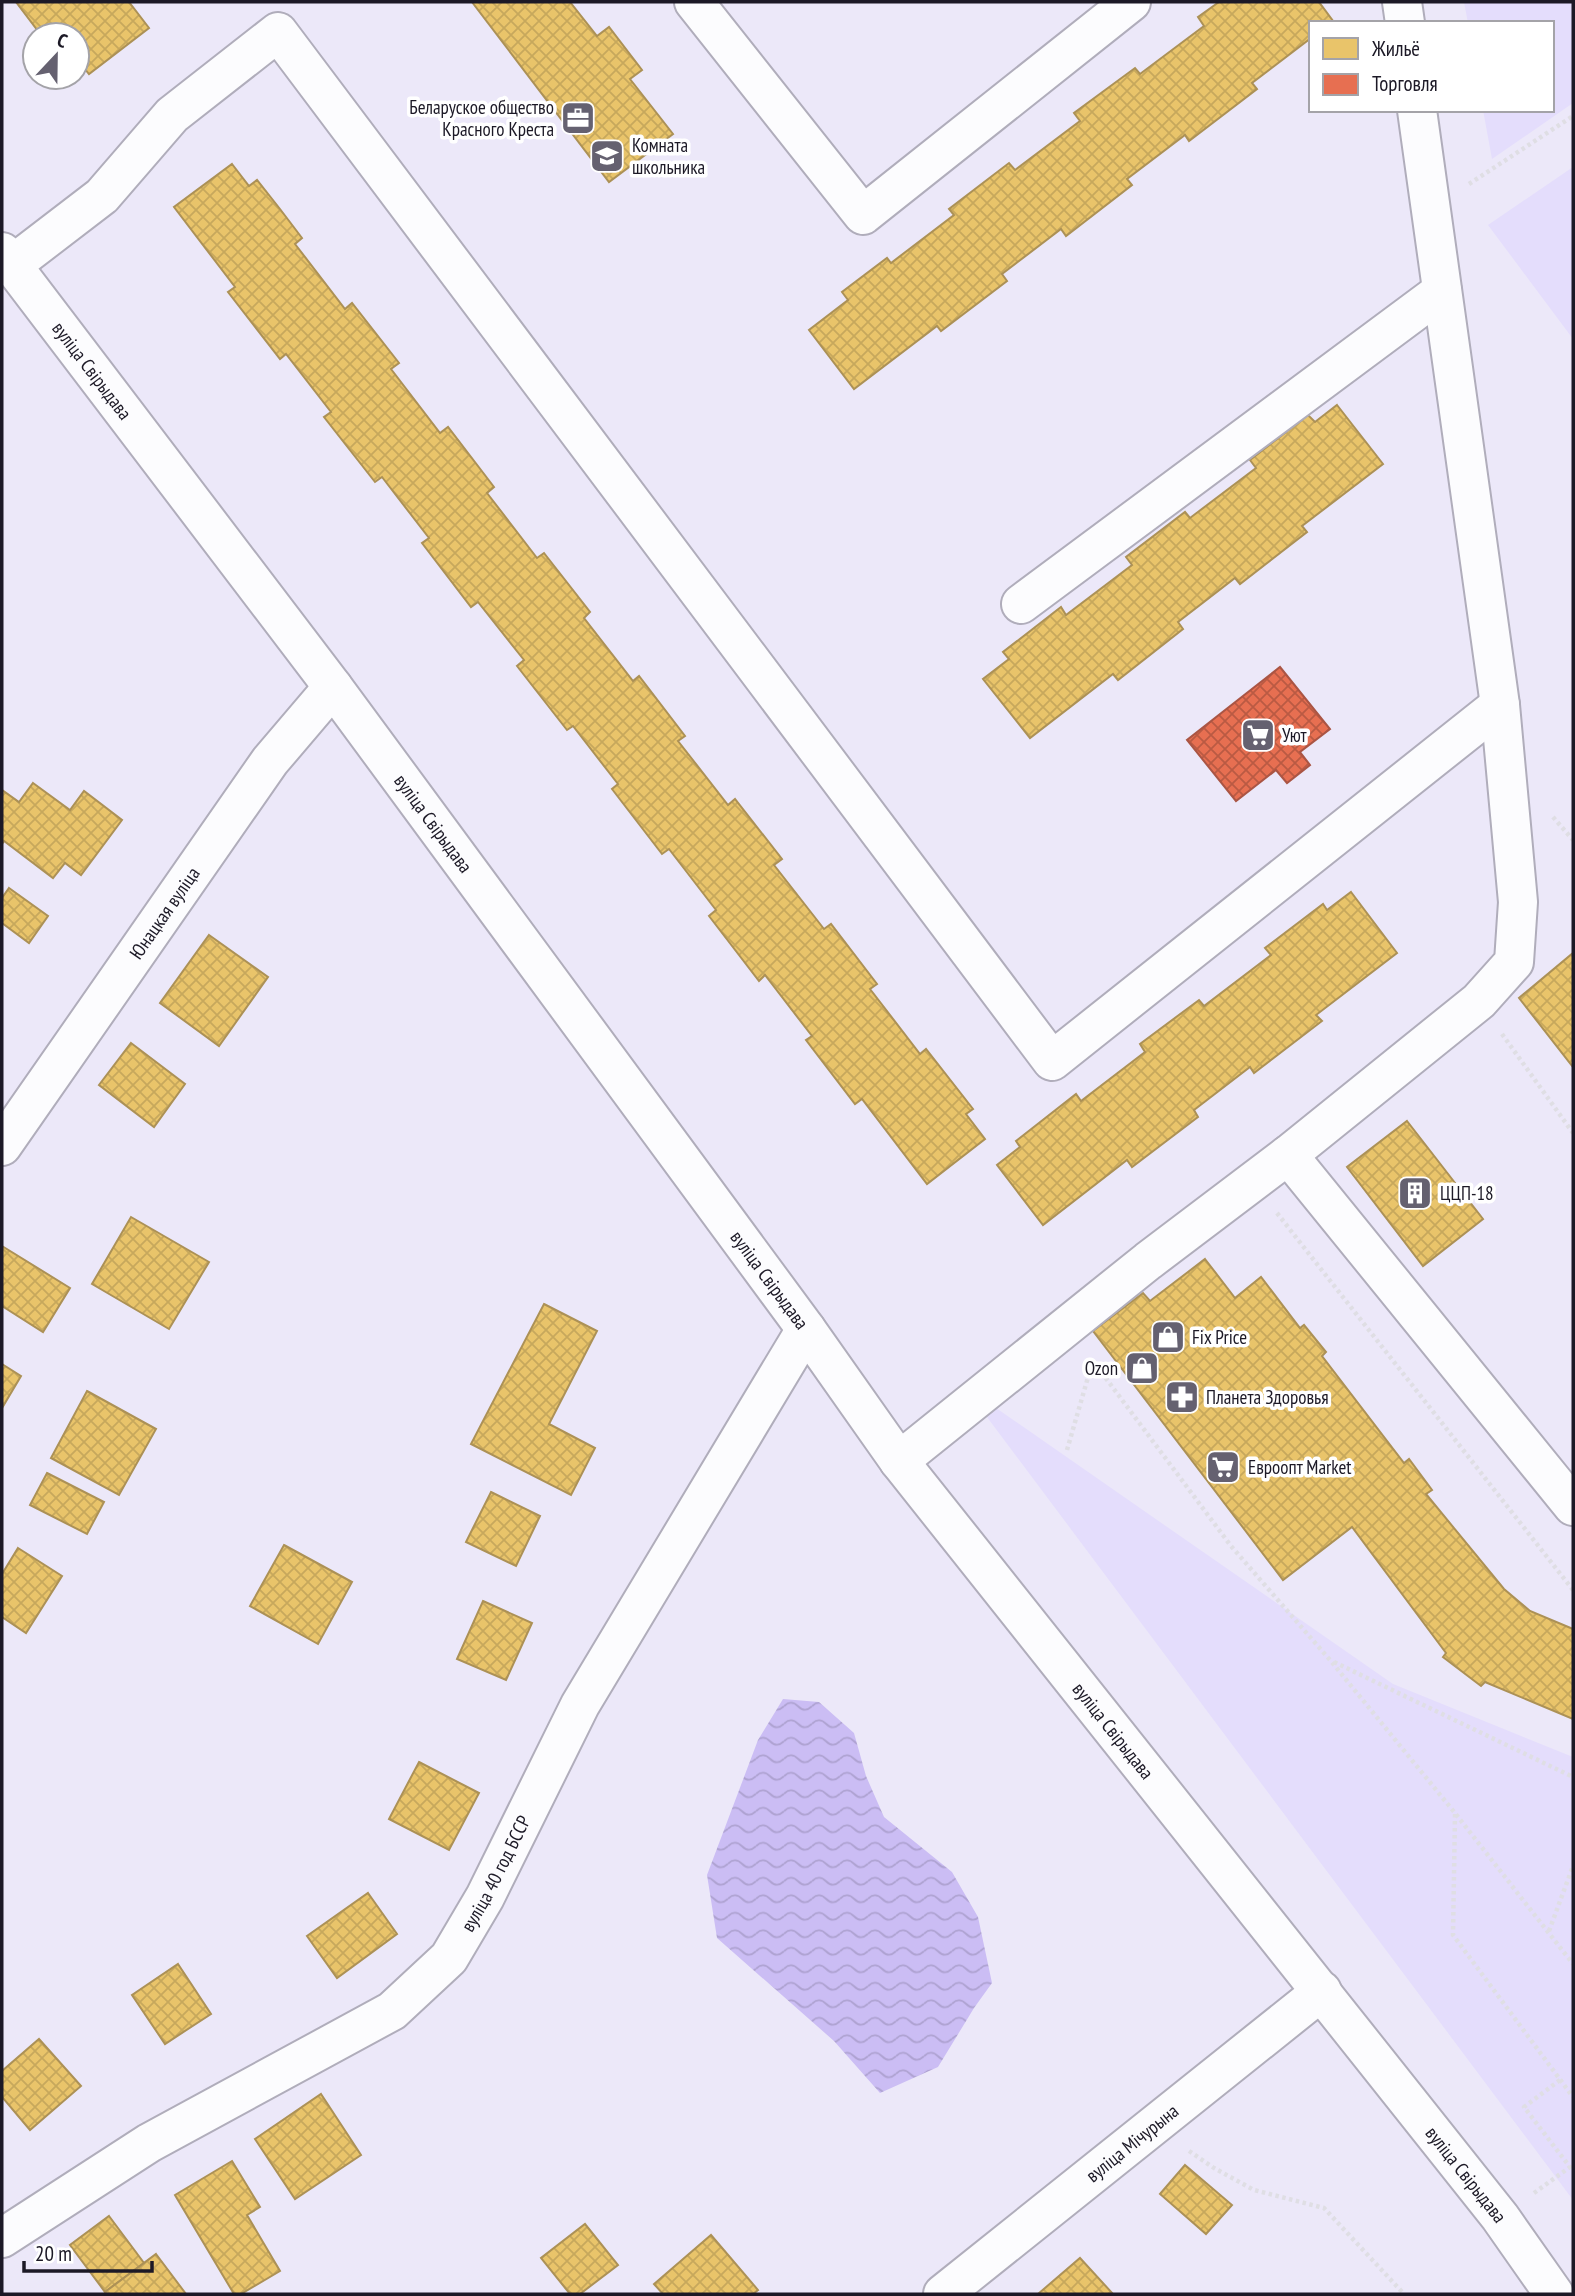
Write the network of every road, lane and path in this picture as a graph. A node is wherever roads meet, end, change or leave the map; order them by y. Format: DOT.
graph roads {
  1 [pos="694,2"];
  2 [pos="1131,2"];
  3 [pos="1402,2"];
  4 [pos="1405,21"];
  5 [pos="1417,112"];
  6 [pos="1573,116"];
  7 [pos="1431,209"];
  8 [pos="7,258"];
  9 [pos="1443,291"];
  10 [pos="1021,604"];
  11 [pos="333,687"];
  12 [pos="1500,705"];
  13 [pos="1479,1001"];
  14 [pos="1573,1133"];
  15 [pos="2,1146"];
  16 [pos="1288,1155"];
  17 [pos="1276,1213"];
  18 [pos="806,1329"];
  19 [pos="1103,1351"];
  20 [pos="1093,1360"];
  21 [pos="1067,1450"];
  22 [pos="900,1461"];
  23 [pos="1573,1506"];
  24 [pos="1573,1590"];
  25 [pos="1330,1660"];
  26 [pos="1573,1777"];
  27 [pos="1455,1814"];
  28 [pos="1573,1866"];
  29 [pos="1549,1931"];
  30 [pos="1573,1964"];
  31 [pos="1322,1991"];
  32 [pos="1560,2080"];
  33 [pos="1573,2097"];
  34 [pos="1153,2127"];
  35 [pos="1573,2171"];
  36 [pos="2,2238"];
  37 [pos="943,2294"];
  38 [pos="1404,2294"];
  39 [pos="1554,2294"];
  1 -- 2 [label="main road"];
  3 -- 4 [label="main road"];
  5 -- 7 [label="main road"];
  6 -- 7 [label="path"];
  7 -- 9 [label="main road"];
  8 -- 11 [label="main road, вуліца Свірыдава"];
  8 -- 12 [label="main road"];
  9 -- 10 [label="main road"];
  9 -- 12 [label="main road"];
  11 -- 15 [label="main road, Юнацкая вуліца"];
  11 -- 18 [label="main road, вуліца Свірыдава"];
  12 -- 13 [label="main road"];
  13 -- 14 [label="path"];
  13 -- 16 [label="main road"];
  16 -- 22 [label="main road"];
  16 -- 23 [label="main road"];
  17 -- 24 [label="path"];
  18 -- 22 [label="main road, вуліца Свірыдава"];
  18 -- 36 [label="main road, вуліца 40 год БССР"];
  19 -- 20 [label="path"];
  20 -- 21 [label="path"];
  20 -- 25 [label="path"];
  22 -- 31 [label="main road, вуліца Свірыдава"];
  25 -- 26 [label="path"];
  25 -- 27 [label="path"];
  27 -- 29 [label="path"];
  27 -- 32 [label="path"];
  28 -- 29 [label="path"];
  29 -- 30 [label="path"];
  31 -- 34 [label="main road, вуліца Мічурына"];
  31 -- 39 [label="main road, вуліца Свірыдава"];
  32 -- 33 [label="path"];
  32 -- 35 [label="path"];
  34 -- 37 [label="main road, вуліца Мічурына"];
  34 -- 38 [label="path"];
}
